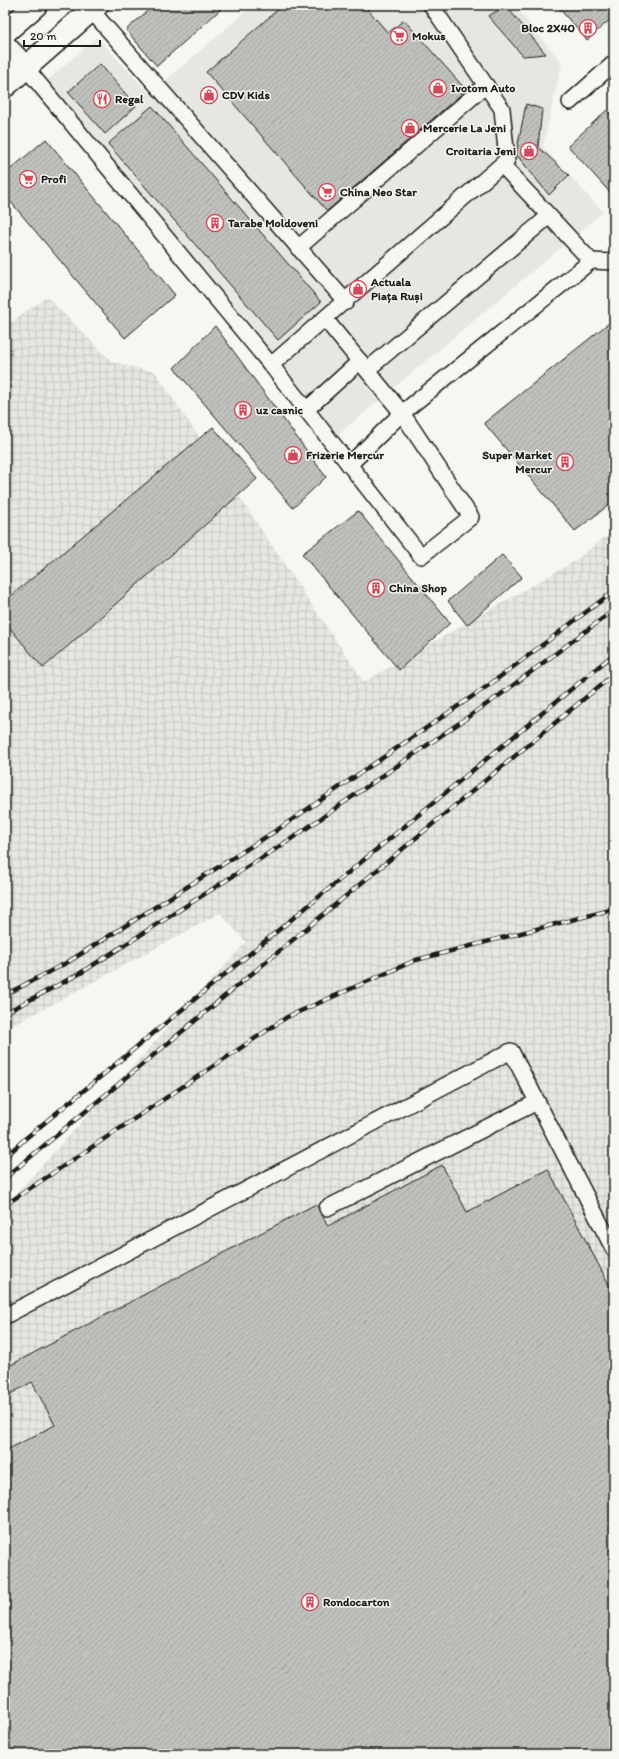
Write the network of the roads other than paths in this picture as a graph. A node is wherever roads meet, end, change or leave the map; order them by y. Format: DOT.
graph roads {
  1 [pos="36,5"];
  2 [pos="431,5"];
  3 [pos="94,7"];
  4 [pos="5,32"];
  5 [pos="5,46"];
  6 [pos="614,63"];
  7 [pos="26,68"];
  8 [pos="486,85"];
  9 [pos="5,86"];
  10 [pos="570,102"];
  11 [pos="502,165"];
  12 [pos="549,216"];
  13 [pos="298,248"];
  14 [pos="591,261"];
  15 [pos="614,262"];
  16 [pos="346,302"];
  17 [pos="325,319"];
  18 [pos="271,365"];
  19 [pos="364,366"];
  20 [pos="306,410"];
  21 [pos="402,413"];
  22 [pos="349,465"];
  23 [pos="537,1102"];
  24 [pos="327,1208"];
  25 [pos="614,1250"];
  26 [pos="5,1316"];
  1 -- 4 [label="main road"];
  2 -- 8 [label="lane"];
  3 -- 7 [label="main road"];
  3 -- 13 [label="lane"];
  5 -- 7 [label="main road"];
  6 -- 10 [label="lane"];
  7 -- 9 [label="main road"];
  7 -- 18 [label="lane"];
  8 -- 11 [label="lane"];
  8 -- 13 [label="lane"];
  11 -- 12 [label="lane"];
  11 -- 16 [label="lane"];
  12 -- 14 [label="lane"];
  12 -- 19 [label="lane"];
  13 -- 16 [label="lane"];
  14 -- 15 [label="lane"];
  14 -- 21 [label="lane"];
  16 -- 17 [label="lane"];
  17 -- 18 [label="lane"];
  17 -- 19 [label="lane"];
  18 -- 20 [label="lane"];
  19 -- 20 [label="lane"];
  19 -- 21 [label="lane"];
  20 -- 22 [label="lane"];
  21 -- 22 [label="lane"];
  21 -- 22 [label="lane"];
  23 -- 24 [label="lane"];
  23 -- 25 [label="lane"];
  23 -- 26 [label="lane"];
}
